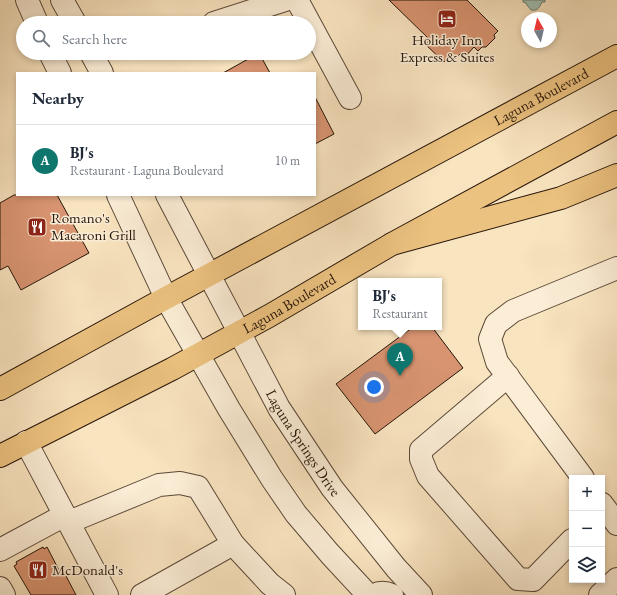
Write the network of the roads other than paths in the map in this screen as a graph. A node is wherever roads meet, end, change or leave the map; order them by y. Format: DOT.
graph roads {
  1 [pos="27,0"];
  2 [pos="62,0"];
  3 [pos="285,0"];
  4 [pos="297,0"];
  5 [pos="34,16"];
  6 [pos="70,16"];
  7 [pos="236,16"];
  8 [pos="306,16"];
  9 [pos="316,35"];
  10 [pos="617,56"];
  11 [pos="54,60"];
  12 [pos="95,60"];
  13 [pos="60,72"];
  14 [pos="101,72"];
  15 [pos="350,98"];
  16 [pos="617,122"];
  17 [pos="617,175"];
  18 [pos="118,196"];
  19 [pos="168,196"];
  20 [pos="392,244"];
  21 [pos="617,268"];
  22 [pos="210,274"];
  23 [pos="166,298"];
  24 [pos="239,332"];
  25 [pos="199,354"];
  26 [pos="508,376"];
  27 [pos="0,389"];
  28 [pos="26,442"];
  29 [pos="0,456"];
  30 [pos="581,475"];
  31 [pos="67,519"];
  32 [pos="569,543"];
  33 [pos="233,544"];
  34 [pos="0,550"];
  35 [pos="617,579"];
  36 [pos="0,588"];
  37 [pos="4,595"];
  38 [pos="107,595"];
  39 [pos="142,595"];
  40 [pos="284,595"];
  41 [pos="368,595"];
  42 [pos="374,595"];
  43 [pos="392,595"];
  44 [pos="421,595"];
  45 [pos="600,595"];
  1 -- 5 [label="street"];
  2 -- 6 [label="street"];
  3 -- 7 [label="street"];
  4 -- 8 [label="street"];
  9 -- 15 [label="street"];
  10 -- 22 [label="main road, Laguna Boulevard"];
  11 -- 13 [label="street"];
  12 -- 14 [label="street"];
  16 -- 20 [label="main road, Laguna Boulevard"];
  17 -- 20 [label="main road"];
  18 -- 23 [label="street"];
  19 -- 22 [label="street, Laguna Springs Drive"];
  20 -- 24 [label="main road, Laguna Boulevard"];
  21 -- 26 [label="street"];
  22 -- 23 [label="main road, Laguna Boulevard"];
  22 -- 24 [label="street, Laguna Springs Drive"];
  23 -- 25 [label="street"];
  23 -- 27 [label="main road, Laguna Boulevard"];
  24 -- 25 [label="main road, Laguna Boulevard"];
  24 -- 44 [label="street, Laguna Springs Drive"];
  25 -- 28 [label="main road, Laguna Boulevard"];
  25 -- 41 [label="street"];
  26 -- 30 [label="street"];
  26 -- 32 [label="street"];
  28 -- 29 [label="main road, Laguna Boulevard"];
  28 -- 31 [label="street"];
  31 -- 33 [label="street"];
  31 -- 34 [label="street"];
  31 -- 38 [label="street"];
  33 -- 39 [label="street"];
  33 -- 40 [label="street"];
  35 -- 45 [label="street"];
  36 -- 37 [label="street"];
  42 -- 43 [label="street"];
}
